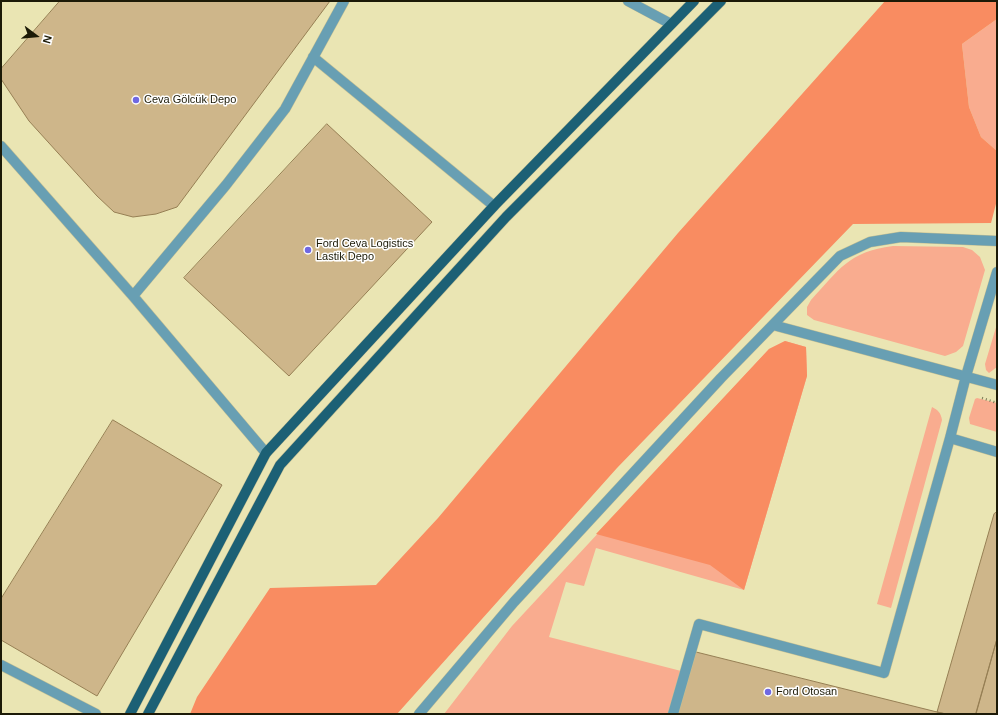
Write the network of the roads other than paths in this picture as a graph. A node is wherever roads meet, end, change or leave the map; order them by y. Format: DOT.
graph roads {
  1 [pos="344,1"];
  2 [pos="628,1"];
  3 [pos="694,1"];
  4 [pos="721,1"];
  5 [pos="671,24"];
  6 [pos="313,57"];
  7 [pos="1,146"];
  8 [pos="494,206"];
  9 [pos="997,241"];
  10 [pos="997,272"];
  11 [pos="133,296"];
  12 [pos="993,303"];
  13 [pos="774,325"];
  14 [pos="966,376"];
  15 [pos="997,385"];
  16 [pos="950,438"];
  17 [pos="997,452"];
  18 [pos="266,453"];
  19 [pos="1,665"];
  20 [pos="96,714"];
  21 [pos="130,714"];
  22 [pos="148,714"];
  23 [pos="419,714"];
  24 [pos="673,714"];
  1 -- 6 [label="street"];
  2 -- 5 [label="street"];
  3 -- 5 [label="main road"];
  4 -- 22 [label="main road"];
  5 -- 8 [label="main road"];
  6 -- 8 [label="street"];
  6 -- 11 [label="street"];
  7 -- 11 [label="street"];
  8 -- 18 [label="main road"];
  9 -- 13 [label="street"];
  10 -- 12 [label="street"];
  11 -- 18 [label="street"];
  12 -- 14 [label="street"];
  13 -- 14 [label="street"];
  13 -- 23 [label="street"];
  14 -- 15 [label="street"];
  14 -- 16 [label="street"];
  16 -- 17 [label="street"];
  16 -- 24 [label="street"];
  18 -- 21 [label="main road"];
  19 -- 20 [label="street"];
}
